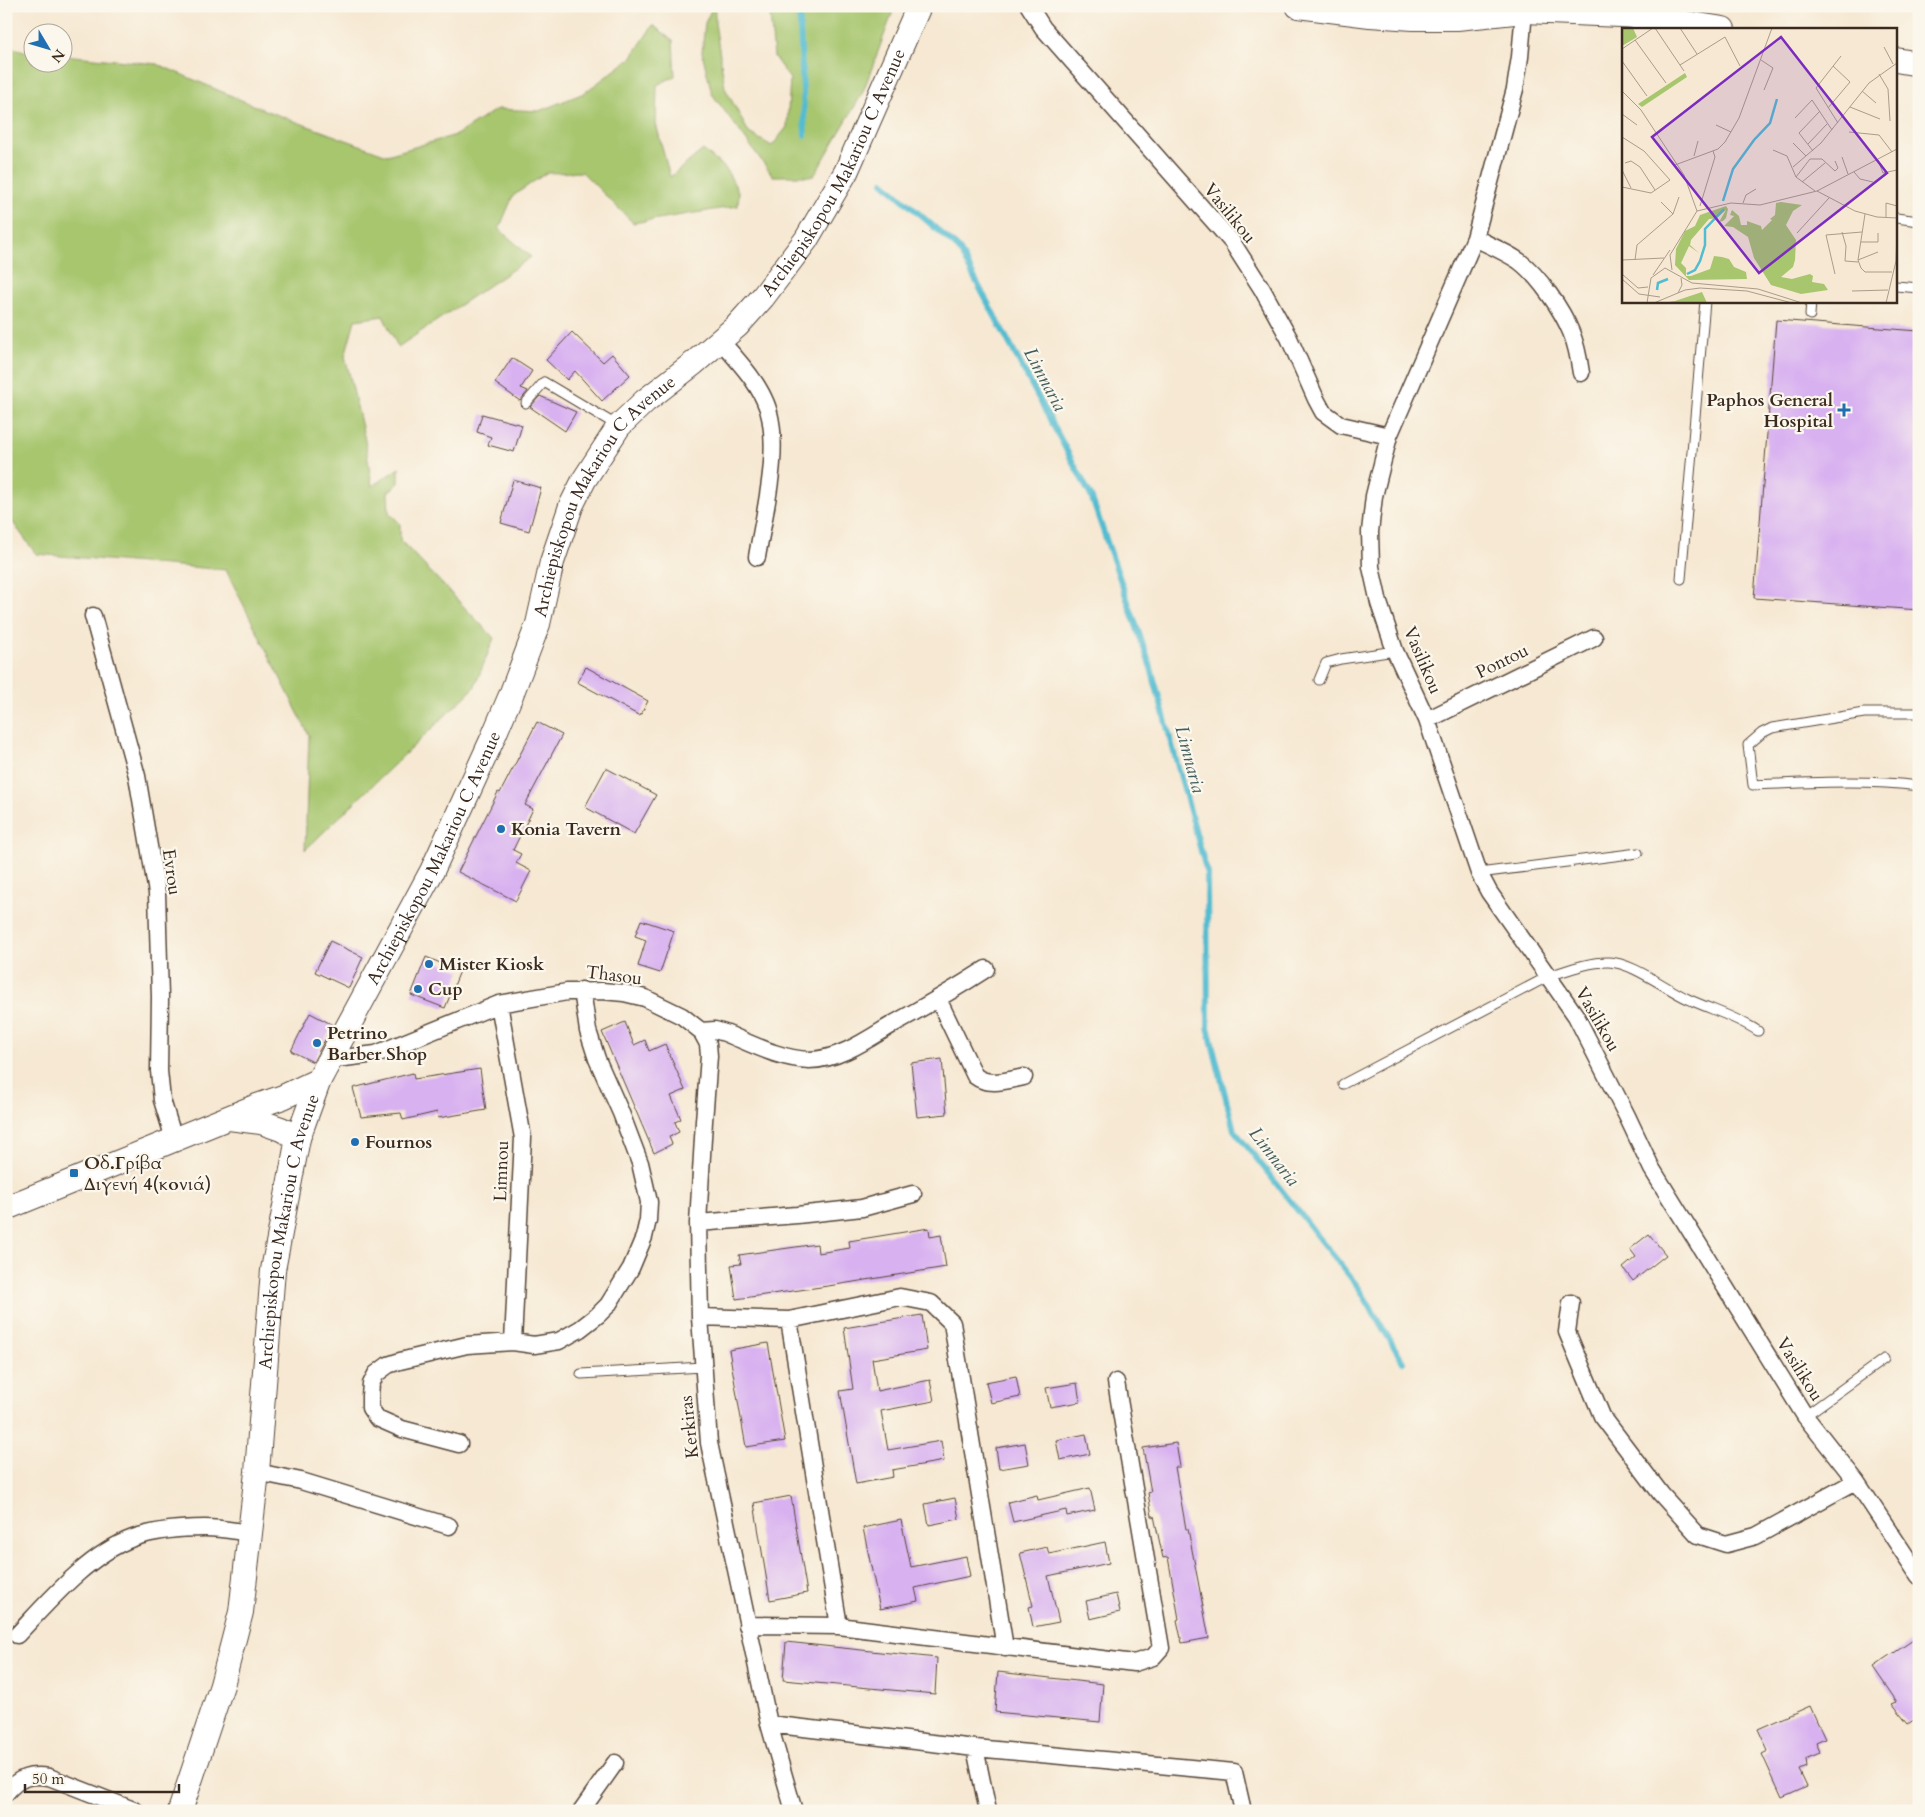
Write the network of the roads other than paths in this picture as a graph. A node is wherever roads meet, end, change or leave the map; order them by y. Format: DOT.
graph roads {
  1 [pos="919,6"];
  2 [pos="1029,6"];
  3 [pos="1298,6"];
  4 [pos="1558,10"];
  5 [pos="1524,11"];
  6 [pos="1717,28"];
  7 [pos="1898,60"];
  8 [pos="1919,64"];
  9 [pos="1898,218"];
  10 [pos="1919,221"];
  11 [pos="1475,238"];
  12 [pos="1898,286"];
  13 [pos="1919,288"];
  14 [pos="1705,302"];
  15 [pos="1811,302"];
  16 [pos="1810,315"];
  17 [pos="721,340"];
  18 [pos="1581,374"];
  19 [pos="526,403"];
  20 [pos="618,426"];
  21 [pos="1389,436"];
  22 [pos="757,557"];
  23 [pos="1681,579"];
  24 [pos="93,616"];
  25 [pos="1594,638"];
  26 [pos="1394,651"];
  27 [pos="1319,680"];
  28 [pos="1919,713"];
  29 [pos="1427,720"];
  30 [pos="1919,786"];
  31 [pos="1638,853"];
  32 [pos="1479,873"];
  33 [pos="986,969"];
  34 [pos="1549,976"];
  35 [pos="582,990"];
  36 [pos="938,999"];
  37 [pos="499,1004"];
  38 [pos="701,1031"];
  39 [pos="1758,1031"];
  40 [pos="331,1058"];
  41 [pos="1024,1077"];
  42 [pos="319,1080"];
  43 [pos="1343,1084"];
  44 [pos="226,1118"];
  45 [pos="298,1138"];
  46 [pos="174,1139"];
  47 [pos="913,1194"];
  48 [pos="6,1208"];
  49 [pos="698,1223"];
  50 [pos="1571,1303"];
  51 [pos="700,1318"];
  52 [pos="789,1320"];
  53 [pos="513,1342"];
  54 [pos="1884,1359"];
  55 [pos="703,1366"];
  56 [pos="581,1374"];
  57 [pos="1116,1382"];
  58 [pos="1806,1416"];
  59 [pos="458,1444"];
  60 [pos="257,1472"];
  61 [pos="1856,1481"];
  62 [pos="449,1526"];
  63 [pos="250,1533"];
  64 [pos="1919,1576"];
  65 [pos="747,1625"];
  66 [pos="839,1626"];
  67 [pos="17,1635"];
  68 [pos="1005,1648"];
  69 [pos="769,1724"];
  70 [pos="975,1748"];
  71 [pos="615,1764"];
  72 [pos="6,1793"];
  73 [pos="136,1811"];
  74 [pos="180,1811"];
  75 [pos="581,1811"];
  76 [pos="794,1811"];
  77 [pos="988,1811"];
  78 [pos="1243,1811"];
  1 -- 17 [label="main road, Archiepiskopou Makariou C Avenue"];
  2 -- 21 [label="street, Vasilikou"];
  3 -- 5 [label="main road"];
  4 -- 5 [label="main road"];
  4 -- 6 [label="main road"];
  5 -- 11 [label="street, Vasilikou"];
  7 -- 8 [label="main road"];
  9 -- 10 [label="lane"];
  11 -- 18 [label="street"];
  11 -- 21 [label="street, Vasilikou"];
  12 -- 13 [label="lane"];
  14 -- 23 [label="lane"];
  15 -- 16 [label="lane"];
  17 -- 20 [label="main road, Archiepiskopou Makariou C Avenue"];
  17 -- 22 [label="street"];
  19 -- 20 [label="lane"];
  20 -- 40 [label="main road, Archiepiskopou Makariou C Avenue"];
  21 -- 26 [label="street, Vasilikou"];
  24 -- 46 [label="street, Evrou"];
  25 -- 29 [label="street, Pontou"];
  26 -- 27 [label="lane"];
  26 -- 29 [label="street, Vasilikou"];
  28 -- 30 [label="lane"];
  29 -- 32 [label="street, Vasilikou"];
  31 -- 32 [label="lane"];
  32 -- 34 [label="street, Vasilikou"];
  33 -- 36 [label="street"];
  34 -- 39 [label="lane"];
  34 -- 43 [label="lane"];
  34 -- 58 [label="street, Vasilikou"];
  35 -- 37 [label="street, Thasou"];
  35 -- 38 [label="street, Thasou"];
  35 -- 53 [label="street"];
  36 -- 38 [label="street"];
  36 -- 41 [label="street"];
  37 -- 40 [label="street, Thasou"];
  37 -- 53 [label="street, Limnou"];
  38 -- 49 [label="street, Kerkiras"];
  40 -- 42 [label="main road, Archiepiskopou Makariou C Avenue"];
  42 -- 44 [label="main road"];
  42 -- 45 [label="main road, Archiepiskopou Makariou C Avenue"];
  44 -- 45 [label="main road"];
  44 -- 46 [label="main road"];
  45 -- 60 [label="main road, Archiepiskopou Makariou C Avenue"];
  46 -- 48 [label="main road"];
  47 -- 49 [label="street"];
  49 -- 51 [label="street, Kerkiras"];
  50 -- 61 [label="street"];
  51 -- 52 [label="street"];
  51 -- 55 [label="street, Kerkiras"];
  52 -- 66 [label="street"];
  52 -- 68 [label="street"];
  53 -- 59 [label="street"];
  54 -- 58 [label="lane"];
  55 -- 56 [label="lane"];
  55 -- 65 [label="street, Kerkiras"];
  57 -- 68 [label="street"];
  58 -- 61 [label="street, Vasilikou"];
  60 -- 62 [label="street"];
  60 -- 63 [label="main road, Archiepiskopou Makariou C Avenue"];
  61 -- 64 [label="street, Vasilikou"];
  63 -- 67 [label="street"];
  63 -- 74 [label="main road, Archiepiskopou Makariou C Avenue"];
  65 -- 66 [label="street"];
  65 -- 69 [label="street, Kerkiras"];
  66 -- 68 [label="street"];
  69 -- 70 [label="street"];
  69 -- 76 [label="street, Kerkiras"];
  70 -- 77 [label="street"];
  70 -- 78 [label="street"];
  71 -- 75 [label="street"];
  72 -- 73 [label="street"];
}
